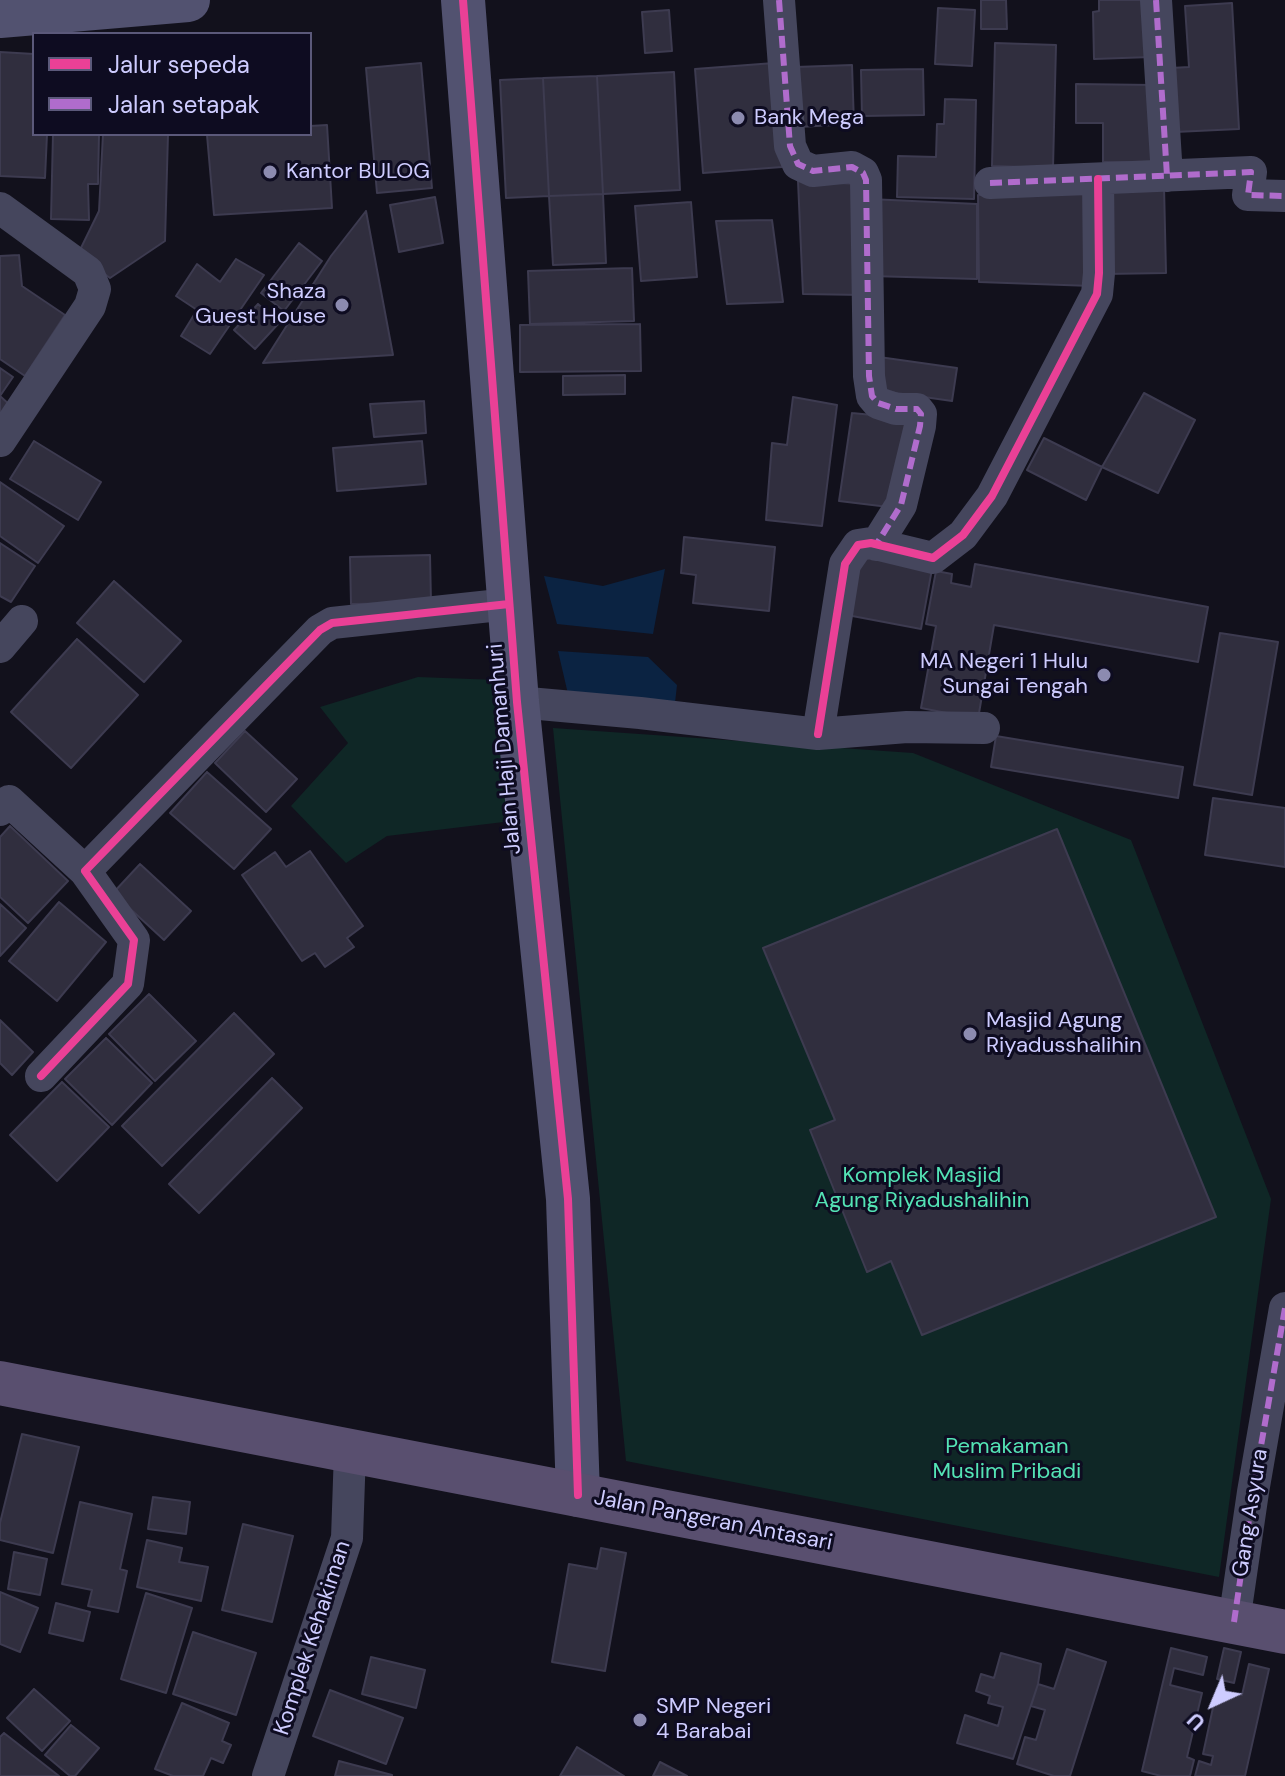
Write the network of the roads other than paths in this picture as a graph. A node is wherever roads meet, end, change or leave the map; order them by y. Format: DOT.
graph roads {
  1 [pos="188,0"];
  2 [pos="463,0"];
  3 [pos="779,0"];
  4 [pos="1156,0"];
  5 [pos="0,16"];
  6 [pos="1167,176"];
  7 [pos="1098,179"];
  8 [pos="990,183"];
  9 [pos="1285,196"];
  10 [pos="0,208"];
  11 [pos="0,441"];
  12 [pos="876,545"];
  13 [pos="509,604"];
  14 [pos="22,621"];
  15 [pos="0,647"];
  16 [pos="517,702"];
  17 [pos="984,728"];
  18 [pos="818,734"];
  19 [pos="3,800"];
  20 [pos="85,871"];
  21 [pos="41,1076"];
  22 [pos="1285,1308"];
  23 [pos="0,1383"];
  24 [pos="350,1451"];
  25 [pos="578,1495"];
  26 [pos="1234,1622"];
  27 [pos="1285,1632"];
  28 [pos="268,1776"];
  1 -- 5 [label="street"];
  2 -- 13 [label="street, Jalan Haji Damanhuri"];
  3 -- 12 [label="street"];
  4 -- 6 [label="street"];
  6 -- 7 [label="street"];
  6 -- 9 [label="street"];
  7 -- 8 [label="street"];
  7 -- 12 [label="street"];
  10 -- 11 [label="street"];
  12 -- 18 [label="street"];
  13 -- 16 [label="street, Jalan Haji Damanhuri"];
  13 -- 20 [label="street"];
  14 -- 15 [label="street"];
  16 -- 18 [label="street"];
  16 -- 25 [label="street, Jalan Haji Damanhuri"];
  17 -- 18 [label="street"];
  19 -- 20 [label="street"];
  20 -- 21 [label="street"];
  22 -- 26 [label="street, Gang Asyura"];
  23 -- 24 [label="main road, Jalan Pangeran Antasari"];
  24 -- 25 [label="main road, Jalan Pangeran Antasari"];
  24 -- 28 [label="street, Komplek Kehakiman"];
  25 -- 26 [label="main road, Jalan Pangeran Antasari"];
  26 -- 27 [label="main road, Jalan Pangeran Antasari"];
}
